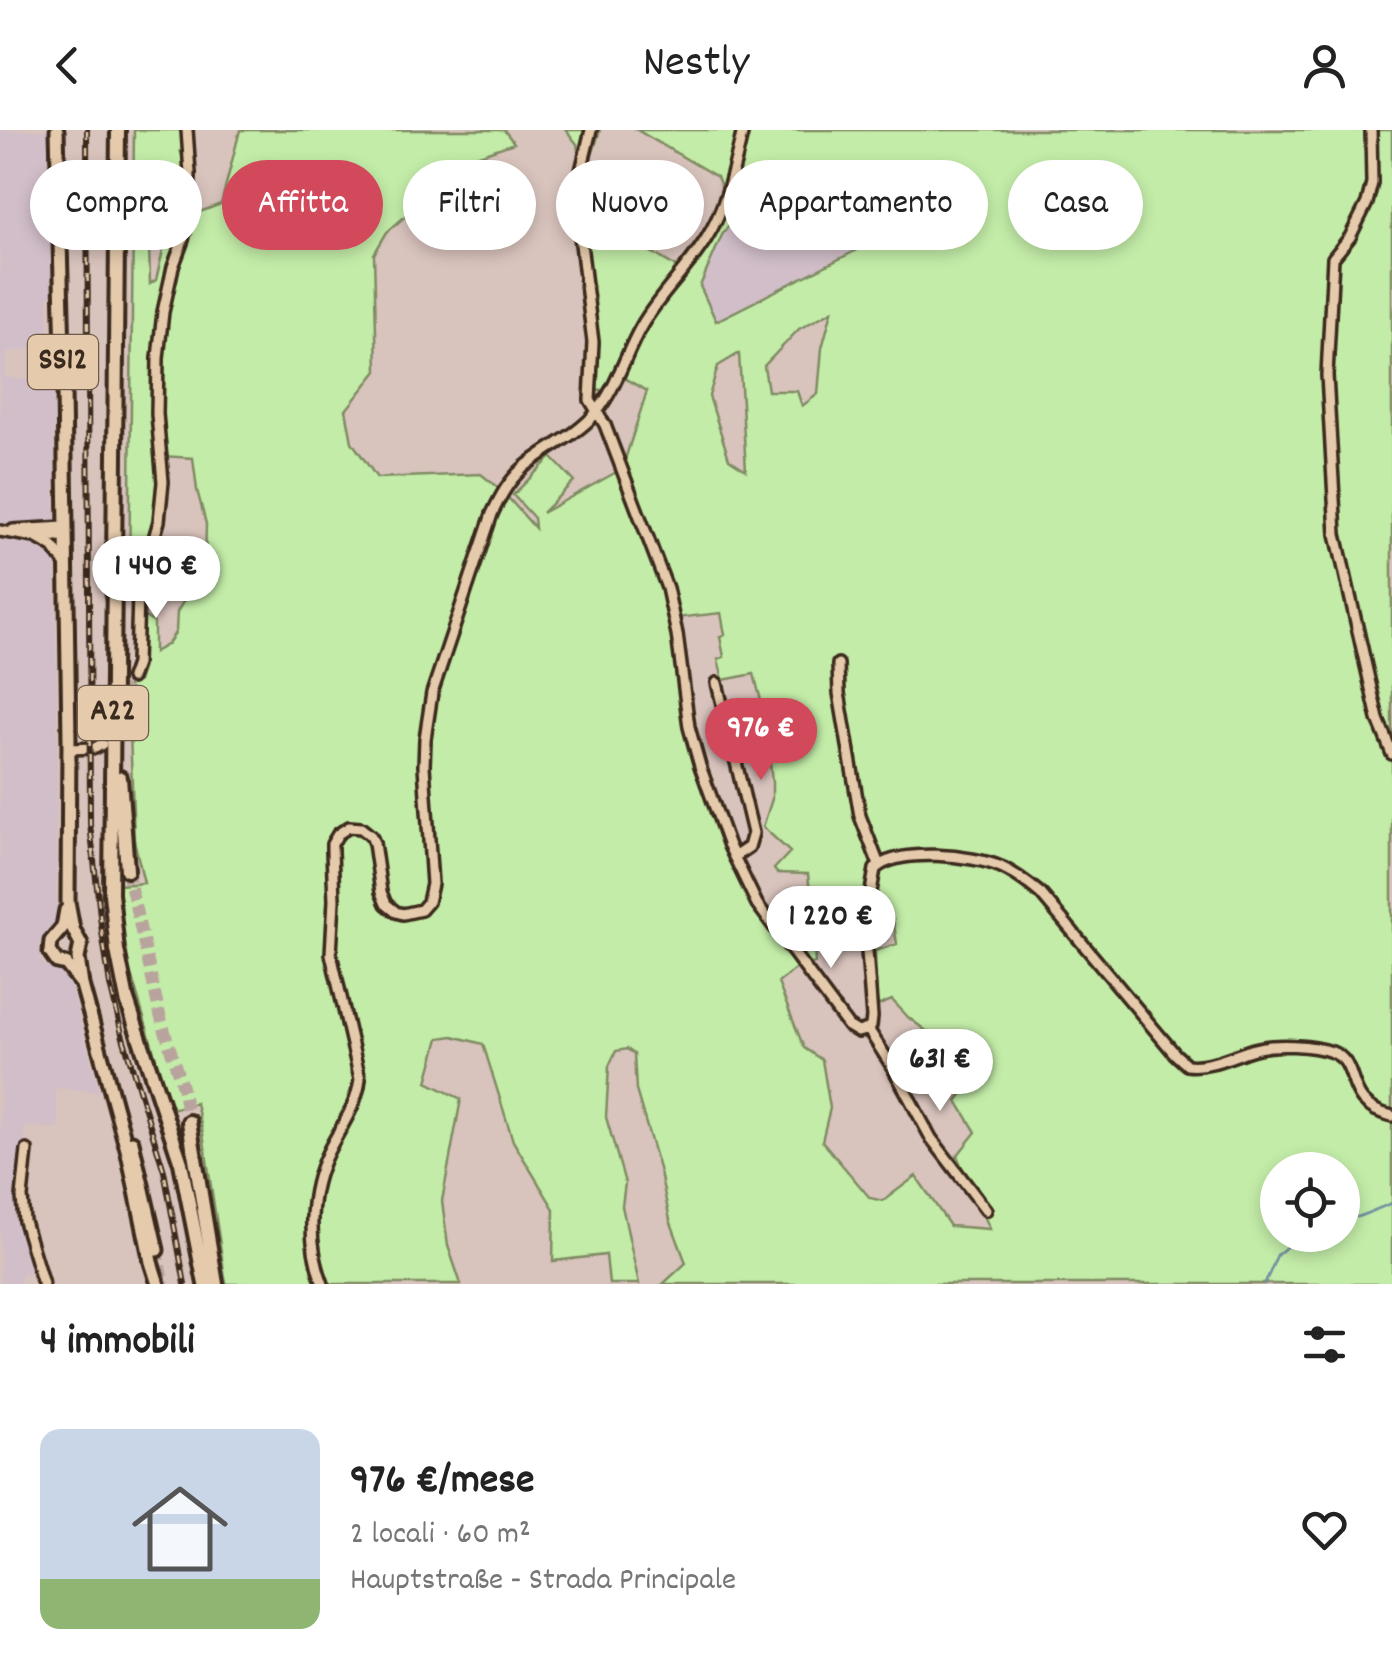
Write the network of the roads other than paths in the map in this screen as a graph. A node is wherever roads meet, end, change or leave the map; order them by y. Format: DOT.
graph roads {
  1 [pos="57,130"];
  2 [pos="118,130"];
  3 [pos="126,130"];
  4 [pos="187,130"];
  5 [pos="590,130"];
  6 [pos="743,130"];
  7 [pos="1371,130"];
  8 [pos="596,412"];
  9 [pos="0,531"];
  10 [pos="65,532"];
  11 [pos="35,537"];
  12 [pos="66,564"];
  13 [pos="838,664"];
  14 [pos="132,678"];
  15 [pos="717,683"];
  16 [pos="102,744"];
  17 [pos="69,749"];
  18 [pos="1392,754"];
  19 [pos="734,858"];
  20 [pos="879,864"];
  21 [pos="127,870"];
  22 [pos="68,902"];
  23 [pos="60,933"];
  24 [pos="76,936"];
  25 [pos="72,961"];
  26 [pos="868,1029"];
  27 [pos="1392,1116"];
  28 [pos="189,1122"];
  29 [pos="27,1150"];
  30 [pos="986,1210"];
  31 [pos="43,1284"];
  32 [pos="156,1284"];
  33 [pos="205,1284"];
  34 [pos="216,1284"];
  35 [pos="323,1284"];
  1 -- 10 [label="main road, SS12"];
  2 -- 33 [label="highway, A22"];
  3 -- 21 [label="highway, A22"];
  4 -- 14 [label="street"];
  5 -- 8 [label="street"];
  6 -- 8 [label="street"];
  7 -- 18 [label="street"];
  8 -- 19 [label="street"];
  8 -- 35 [label="street"];
  9 -- 10 [label="street"];
  9 -- 11 [label="street"];
  10 -- 11 [label="street"];
  10 -- 12 [label="main road, SS12"];
  11 -- 12 [label="street"];
  12 -- 17 [label="main road, SS12"];
  13 -- 20 [label="street"];
  15 -- 19 [label="street"];
  16 -- 17 [label="street"];
  17 -- 22 [label="main road, SS12"];
  19 -- 26 [label="street"];
  20 -- 26 [label="street"];
  20 -- 27 [label="street"];
  22 -- 23 [label="main road, SS12"];
  22 -- 24 [label="main road, SS12"];
  23 -- 24 [label="main road"];
  23 -- 25 [label="main road, SS12"];
  24 -- 25 [label="main road, SS12"];
  25 -- 32 [label="main road, SS12"];
  26 -- 30 [label="street"];
  28 -- 34 [label="highway"];
  29 -- 31 [label="street"];
}
